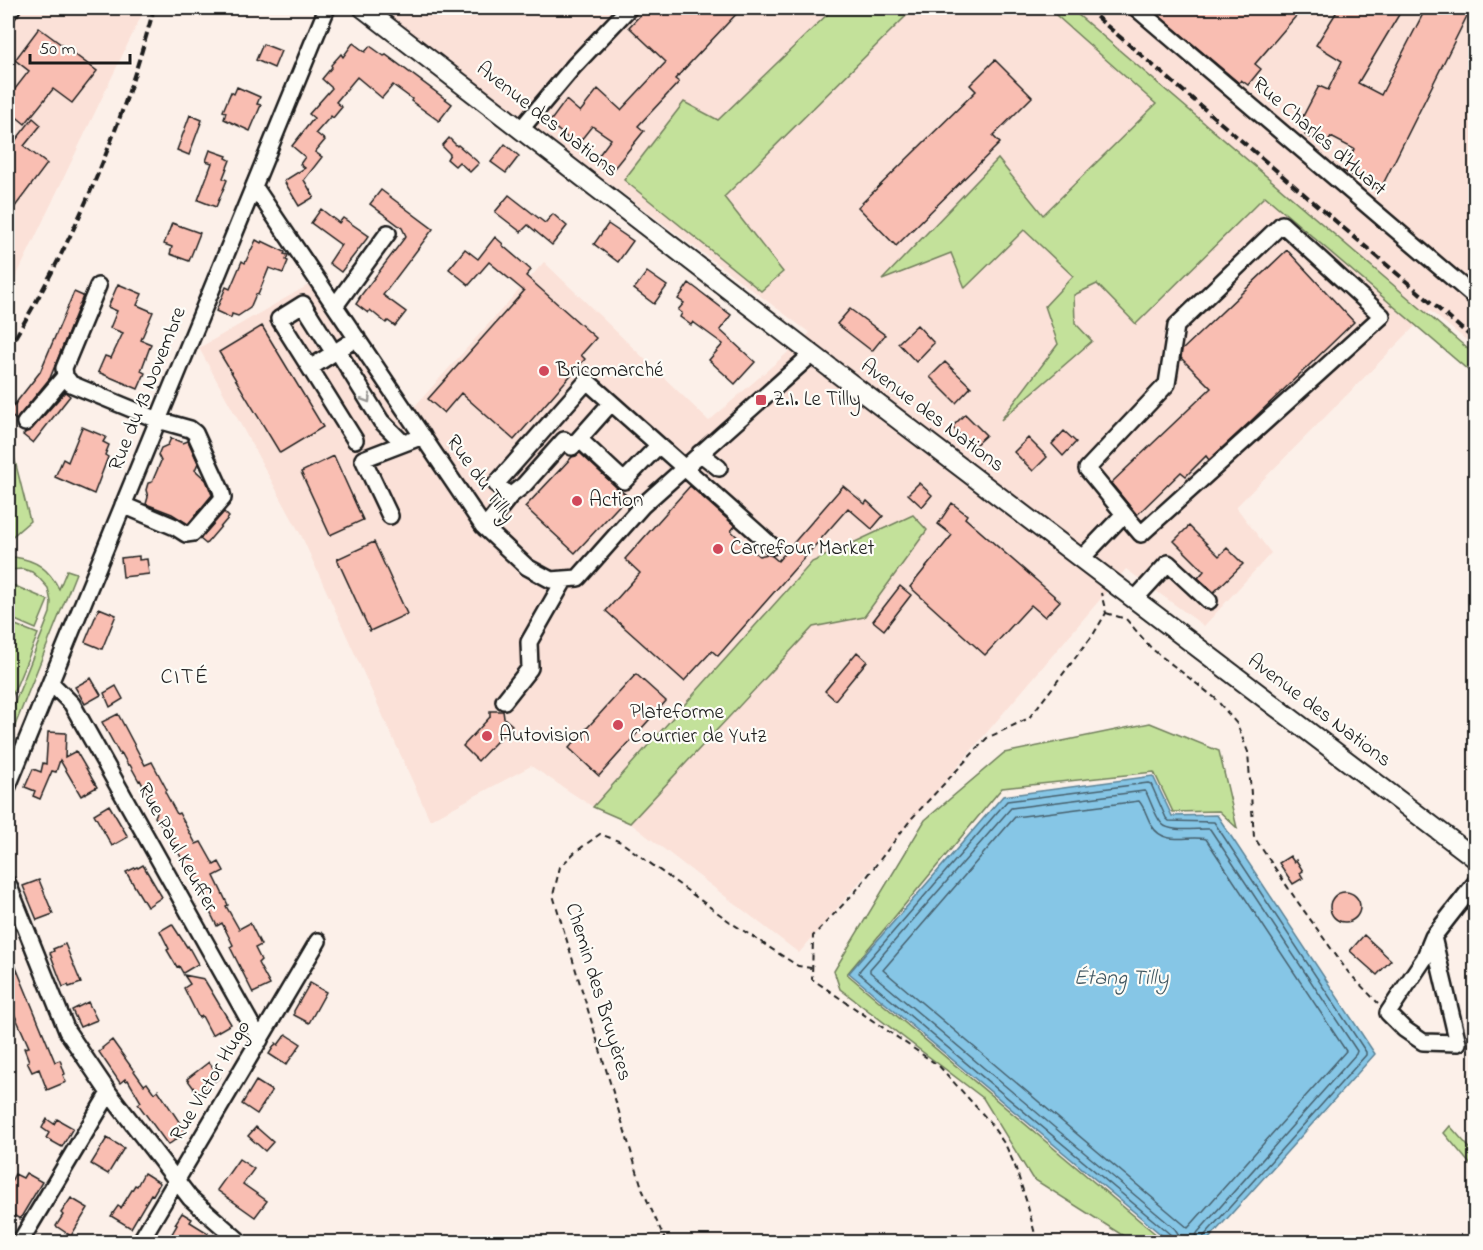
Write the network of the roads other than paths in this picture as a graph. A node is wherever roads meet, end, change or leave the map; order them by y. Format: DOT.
graph roads {
  1 [pos="12,8"];
  2 [pos="327,8"];
  3 [pos="363,8"];
  4 [pos="629,8"];
  5 [pos="1136,8"];
  6 [pos="8,13"];
  7 [pos="521,129"];
  8 [pos="254,186"];
  9 [pos="388,233"];
  10 [pos="98,286"];
  11 [pos="1476,298"];
  12 [pos="335,306"];
  13 [pos="357,338"];
  14 [pos="335,352"];
  15 [pos="812,354"];
  16 [pos="310,368"];
  17 [pos="65,376"];
  18 [pos="611,403"];
  19 [pos="158,420"];
  20 [pos="25,423"];
  21 [pos="423,436"];
  22 [pos="579,439"];
  23 [pos="355,440"];
  24 [pos="403,443"];
  25 [pos="658,446"];
  26 [pos="700,453"];
  27 [pos="684,468"];
  28 [pos="719,468"];
  29 [pos="510,496"];
  30 [pos="123,505"];
  31 [pos="1124,514"];
  32 [pos="390,516"];
  33 [pos="485,528"];
  34 [pos="772,546"];
  35 [pos="1081,559"];
  36 [pos="565,579"];
  37 [pos="1135,599"];
  38 [pos="1209,601"];
  39 [pos="51,683"];
  40 [pos="504,700"];
  41 [pos="8,786"];
  42 [pos="1476,859"];
  43 [pos="1476,882"];
  44 [pos="8,884"];
  45 [pos="1432,937"];
  46 [pos="318,941"];
  47 [pos="260,1040"];
  48 [pos="109,1094"];
  49 [pos="177,1181"];
  50 [pos="20,1242"];
  51 [pos="140,1242"];
  52 [pos="237,1242"];
  1 -- 6 [label="street"];
  2 -- 8 [label="street, Rue du 13 Novembre"];
  3 -- 7 [label="main road, Avenue des Nations"];
  4 -- 7 [label="street"];
  5 -- 11 [label="street, Rue Charles d’Huart"];
  7 -- 15 [label="main road, Avenue des Nations"];
  8 -- 12 [label="street, Rue du Tilly"];
  8 -- 19 [label="street, Rue du 13 Novembre"];
  9 -- 12 [label="street"];
  10 -- 17 [label="street"];
  12 -- 13 [label="street, Rue du Tilly"];
  13 -- 14 [label="street"];
  13 -- 21 [label="street, Rue du Tilly"];
  14 -- 16 [label="street"];
  14 -- 16 [label="street"];
  14 -- 24 [label="street, one-way"];
  15 -- 26 [label="street"];
  15 -- 35 [label="main road, Avenue des Nations"];
  16 -- 23 [label="street"];
  17 -- 19 [label="street"];
  17 -- 20 [label="street"];
  18 -- 22 [label="street"];
  18 -- 25 [label="street"];
  18 -- 29 [label="street"];
  19 -- 30 [label="street, Rue du 13 Novembre"];
  19 -- 30 [label="street"];
  21 -- 24 [label="street"];
  21 -- 33 [label="street, Rue du Tilly"];
  22 -- 25 [label="street"];
  22 -- 29 [label="street"];
  24 -- 32 [label="street"];
  25 -- 27 [label="street"];
  26 -- 27 [label="street"];
  26 -- 28 [label="street"];
  27 -- 34 [label="street"];
  27 -- 36 [label="street"];
  29 -- 33 [label="street"];
  30 -- 39 [label="street, Rue du 13 Novembre"];
  31 -- 31 [label="street"];
  31 -- 35 [label="street"];
  33 -- 36 [label="street, Rue du Tilly"];
  35 -- 37 [label="main road, Avenue des Nations"];
  36 -- 40 [label="street"];
  37 -- 38 [label="street"];
  37 -- 42 [label="main road, Avenue des Nations"];
  39 -- 41 [label="street, Rue du 13 Novembre"];
  39 -- 47 [label="street, Rue Paul Keuffer"];
  43 -- 45 [label="street"];
  44 -- 48 [label="street"];
  45 -- 45 [label="street"];
  46 -- 47 [label="street, Rue Victor Hugo"];
  47 -- 49 [label="street, Rue Victor Hugo"];
  48 -- 49 [label="street"];
  48 -- 50 [label="street"];
  49 -- 51 [label="street, Rue Victor Hugo"];
  49 -- 52 [label="street"];
}
